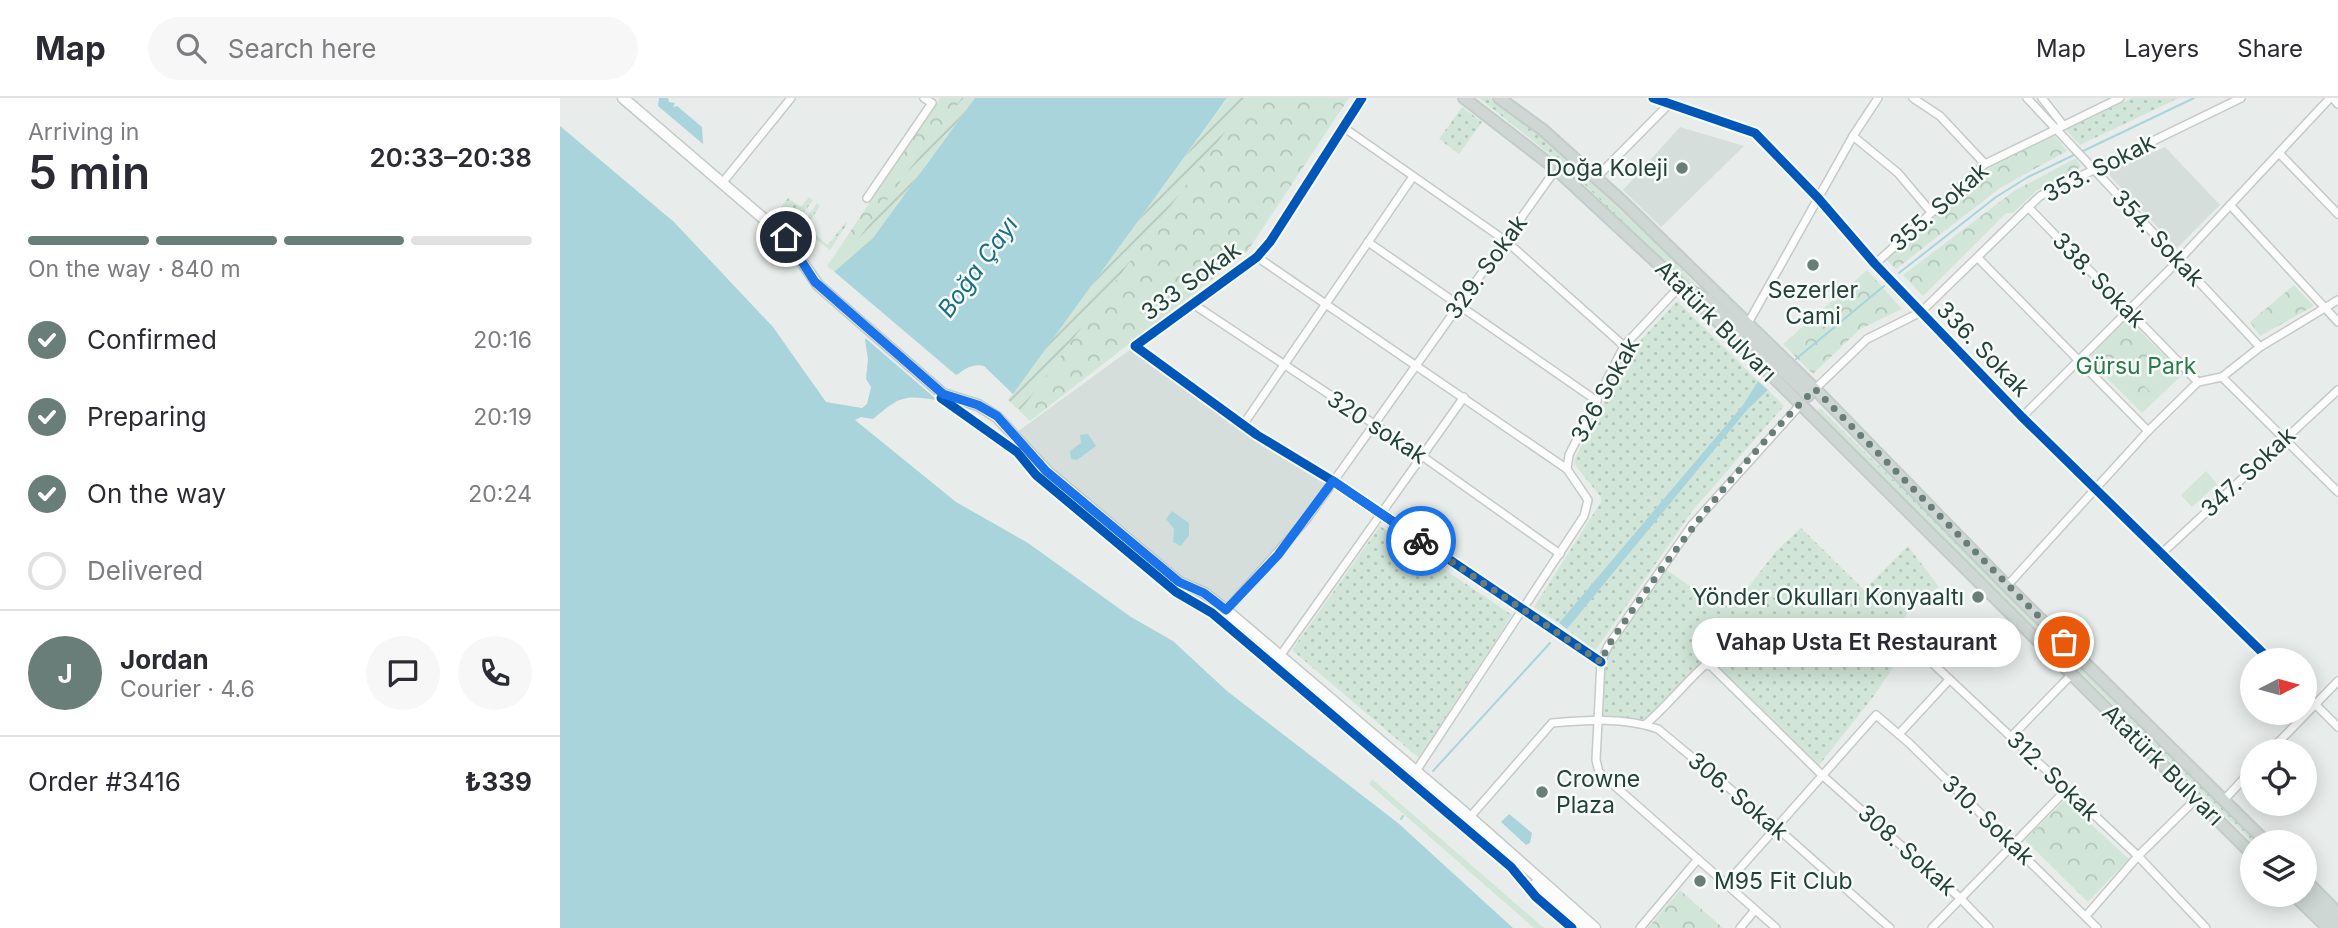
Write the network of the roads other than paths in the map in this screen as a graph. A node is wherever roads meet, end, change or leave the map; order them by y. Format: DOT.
graph roads {
  1 [pos="623,98"];
  2 [pos="924,98"];
  3 [pos="1362,98"];
  4 [pos="1464,98"];
  5 [pos="1499,98"];
  6 [pos="1653,98"];
  7 [pos="1878,98"];
  8 [pos="1913,98"];
  9 [pos="2027,98"];
  10 [pos="2042,98"];
  11 [pos="2120,98"];
  12 [pos="2241,98"];
  13 [pos="2332,98"];
  14 [pos="787,99"];
  15 [pos="1669,104"];
  16 [pos="2338,104"];
  17 [pos="2060,126"];
  18 [pos="1343,127"];
  19 [pos="1853,136"];
  20 [pos="2279,153"];
  21 [pos="1985,164"];
  22 [pos="1556,169"];
  23 [pos="2094,169"];
  24 [pos="1412,178"];
  25 [pos="1596,178"];
  26 [pos="723,182"];
  27 [pos="867,198"];
  28 [pos="1818,198"];
  29 [pos="2230,205"];
  30 [pos="2028,207"];
  31 [pos="1931,212"];
  32 [pos="2338,214"];
  33 [pos="1506,241"];
  34 [pos="1367,242"];
  35 [pos="1257,257"];
  36 [pos="1978,258"];
  37 [pos="2179,260"];
  38 [pos="1875,264"];
  39 [pos="1681,285"];
  40 [pos="2338,300"];
  41 [pos="1193,304"];
  42 [pos="1460,304"];
  43 [pos="1325,305"];
  44 [pos="2128,310"];
  45 [pos="2326,310"];
  46 [pos="1921,312"];
  47 [pos="2338,322"];
  48 [pos="1747,325"];
  49 [pos="1624,346"];
  50 [pos="2260,347"];
  51 [pos="2078,360"];
  52 [pos="1416,364"];
  53 [pos="1283,366"];
  54 [pos="2222,377"];
  55 [pos="2198,382"];
  56 [pos="2338,390"];
  57 [pos="1464,397"];
  58 [pos="1809,398"];
  59 [pos="1597,401"];
  60 [pos="2022,417"];
  61 [pos="1373,423"];
  62 [pos="1243,425"];
  63 [pos="2148,431"];
  64 [pos="2283,438"];
  65 [pos="1422,456"];
  66 [pos="1567,469"];
  67 [pos="1333,481"];
  68 [pos="2097,488"];
  69 [pos="2338,492"];
  70 [pos="1382,514"];
  71 [pos="1560,554"];
  72 [pos="2160,555"];
  73 [pos="2007,586"];
  74 [pos="1226,610"];
  75 [pos="1523,611"];
  76 [pos="1896,629"];
  77 [pos="2257,648"];
  78 [pos="1280,656"];
  79 [pos="1601,662"];
  80 [pos="2071,674"];
  81 [pos="1949,680"];
  82 [pos="2338,681"];
  83 [pos="2317,701"];
  84 [pos="2317,705"];
  85 [pos="1598,719"];
  86 [pos="1646,724"];
  87 [pos="2294,725"];
  88 [pos="2338,727"];
  89 [pos="1899,734"];
  90 [pos="2012,736"];
  91 [pos="2281,739"];
  92 [pos="1416,771"];
  93 [pos="1822,775"];
  94 [pos="2240,783"];
  95 [pos="2066,790"];
  96 [pos="2196,799"];
  97 [pos="2224,800"];
  98 [pos="1470,817"];
  99 [pos="1776,827"];
  100 [pos="2254,830"];
  101 [pos="2238,840"];
  102 [pos="2013,844"];
  103 [pos="2138,856"];
  104 [pos="1698,859"];
  105 [pos="1726,884"];
  106 [pos="1548,892"];
  107 [pos="2317,892"];
  108 [pos="1960,898"];
  109 [pos="2317,906"];
  110 [pos="2306,907"];
  111 [pos="1755,910"];
  112 [pos="2338,913"];
  113 [pos="2086,916"];
  114 [pos="2338,926"];
  115 [pos="1582,928"];
  116 [pos="1595,928"];
  117 [pos="1640,928"];
  118 [pos="1740,928"];
  119 [pos="1776,928"];
  120 [pos="1890,928"];
  121 [pos="1933,928"];
  122 [pos="1989,928"];
  123 [pos="2096,928"];
  124 [pos="2206,928"];
  125 [pos="2328,928"];
  1 -- 26 [label="main road"];
  2 -- 27 [label="street"];
  3 -- 18 [label="street, 333 Sokak"];
  4 -- 22 [label="main road, Atatürk Bulvarı"];
  5 -- 25 [label="main road, Atatürk Bulvarı"];
  6 -- 15 [label="street, 336. Sokak"];
  7 -- 19 [label="street"];
  8 -- 21 [label="street"];
  9 -- 17 [label="street, 354. Sokak"];
  10 -- 17 [label="street"];
  11 -- 17 [label="street, 355. Sokak"];
  12 -- 23 [label="street, 353. Sokak"];
  13 -- 16 [label="street"];
  13 -- 20 [label="street"];
  14 -- 26 [label="street"];
  15 -- 25 [label="street"];
  15 -- 28 [label="street, 336. Sokak"];
  17 -- 21 [label="street, 355. Sokak"];
  17 -- 23 [label="street, 354. Sokak"];
  18 -- 24 [label="street"];
  18 -- 35 [label="street, 333 Sokak"];
  19 -- 28 [label="street"];
  19 -- 31 [label="street"];
  20 -- 29 [label="street"];
  20 -- 32 [label="street"];
  21 -- 31 [label="street, 355. Sokak"];
  22 -- 33 [label="street, 329. Sokak"];
  22 -- 39 [label="main road, Atatürk Bulvarı"];
  23 -- 30 [label="street, 353. Sokak"];
  23 -- 37 [label="street, 354. Sokak"];
  24 -- 33 [label="street"];
  24 -- 34 [label="street"];
  25 -- 48 [label="main road, Atatürk Bulvarı"];
  26 -- 74 [label="main road"];
  28 -- 38 [label="street, 336. Sokak"];
  28 -- 48 [label="street"];
  29 -- 37 [label="street"];
  29 -- 45 [label="street"];
  30 -- 36 [label="street, 353. Sokak"];
  30 -- 44 [label="street, 338. Sokak"];
  31 -- 38 [label="street, 355. Sokak"];
  33 -- 42 [label="street, 329. Sokak"];
  33 -- 49 [label="street"];
  34 -- 42 [label="street"];
  34 -- 43 [label="street"];
  35 -- 41 [label="street, 333 Sokak"];
  35 -- 43 [label="street"];
  36 -- 46 [label="street, 353. Sokak"];
  36 -- 51 [label="street"];
  37 -- 44 [label="street"];
  37 -- 50 [label="street, 354. Sokak"];
  38 -- 46 [label="street, 336. Sokak"];
  39 -- 49 [label="street, 326 Sokak"];
  39 -- 58 [label="main road, Atatürk Bulvarı"];
  40 -- 45 [label="street"];
  41 -- 53 [label="street, 320 sokak"];
  41 -- 62 [label="street, 333 Sokak"];
  42 -- 52 [label="street, 329. Sokak"];
  42 -- 59 [label="street"];
  43 -- 52 [label="street"];
  43 -- 53 [label="street"];
  44 -- 51 [label="street"];
  44 -- 55 [label="street, 338. Sokak"];
  45 -- 47 [label="street"];
  45 -- 50 [label="street"];
  46 -- 58 [label="street, 353. Sokak"];
  46 -- 60 [label="street, 336. Sokak"];
  48 -- 58 [label="main road, Atatürk Bulvarı"];
  49 -- 59 [label="street, 326 Sokak"];
  50 -- 54 [label="street"];
  51 -- 60 [label="street"];
  51 -- 63 [label="street"];
  52 -- 57 [label="street"];
  52 -- 61 [label="street, 329. Sokak"];
  53 -- 61 [label="street, 320 sokak"];
  53 -- 62 [label="street"];
  54 -- 55 [label="street"];
  54 -- 64 [label="street"];
  55 -- 63 [label="street"];
  56 -- 64 [label="street, 347. Sokak"];
  57 -- 65 [label="street"];
  57 -- 66 [label="street"];
  58 -- 73 [label="main road, Atatürk Bulvarı"];
  58 -- 79 [label="street, 353. Sokak"];
  58 -- 80 [label="main road, Atatürk Bulvarı"];
  59 -- 66 [label="street, 326 Sokak"];
  60 -- 68 [label="street, 336. Sokak"];
  61 -- 65 [label="street, 320 sokak"];
  61 -- 67 [label="street, 329. Sokak"];
  62 -- 67 [label="street, 333 Sokak"];
  63 -- 68 [label="street"];
  64 -- 69 [label="street"];
  64 -- 72 [label="street, 347. Sokak"];
  65 -- 70 [label="street"];
  65 -- 71 [label="street, 320 sokak"];
  66 -- 71 [label="street, 326 Sokak"];
  67 -- 70 [label="street, 333 Sokak"];
  67 -- 74 [label="street, 329. Sokak"];
  68 -- 72 [label="street, 336. Sokak"];
  68 -- 73 [label="street"];
  70 -- 75 [label="street, 333 Sokak"];
  70 -- 78 [label="street"];
  71 -- 75 [label="street, 326 Sokak"];
  72 -- 77 [label="street, 336. Sokak"];
  73 -- 97 [label="main road, Atatürk Bulvarı"];
  74 -- 78 [label="main road"];
  75 -- 79 [label="street"];
  75 -- 92 [label="street, 326 Sokak"];
  76 -- 81 [label="street, 312. Sokak"];
  78 -- 92 [label="main road"];
  79 -- 85 [label="street"];
  80 -- 90 [label="street"];
  80 -- 96 [label="main road, Atatürk Bulvarı"];
  81 -- 89 [label="street"];
  81 -- 90 [label="street, 312. Sokak"];
  82 -- 83 [label="street"];
  84 -- 88 [label="street"];
  85 -- 86 [label="street"];
  85 -- 98 [label="street"];
  85 -- 104 [label="street"];
  86 -- 93 [label="street, 308. Sokak"];
  86 -- 99 [label="street, 306. Sokak"];
  87 -- 91 [label="street"];
  89 -- 93 [label="street, 310. Sokak"];
  89 -- 102 [label="street, 310. Sokak"];
  90 -- 95 [label="street, 312. Sokak"];
  92 -- 98 [label="main road"];
  93 -- 99 [label="street"];
  93 -- 108 [label="street, 308. Sokak"];
  94 -- 97 [label="street"];
  95 -- 102 [label="street"];
  95 -- 103 [label="street, 312. Sokak"];
  96 -- 101 [label="main road, Atatürk Bulvarı"];
  96 -- 103 [label="street"];
  97 -- 100 [label="main road, Atatürk Bulvarı"];
  98 -- 106 [label="main road"];
  99 -- 105 [label="street"];
  99 -- 120 [label="street, 306. Sokak"];
  102 -- 108 [label="street"];
  102 -- 113 [label="street, 310. Sokak"];
  103 -- 113 [label="street"];
  103 -- 124 [label="street, 312. Sokak"];
  104 -- 105 [label="street"];
  104 -- 117 [label="street"];
  105 -- 111 [label="street"];
  106 -- 115 [label="main road"];
  106 -- 116 [label="main road"];
  107 -- 112 [label="main road"];
  108 -- 121 [label="street"];
  108 -- 122 [label="street, 308. Sokak"];
  109 -- 114 [label="main road"];
  110 -- 125 [label="main road"];
  111 -- 118 [label="street"];
  111 -- 119 [label="street"];
  113 -- 123 [label="street, 310. Sokak"];
}
